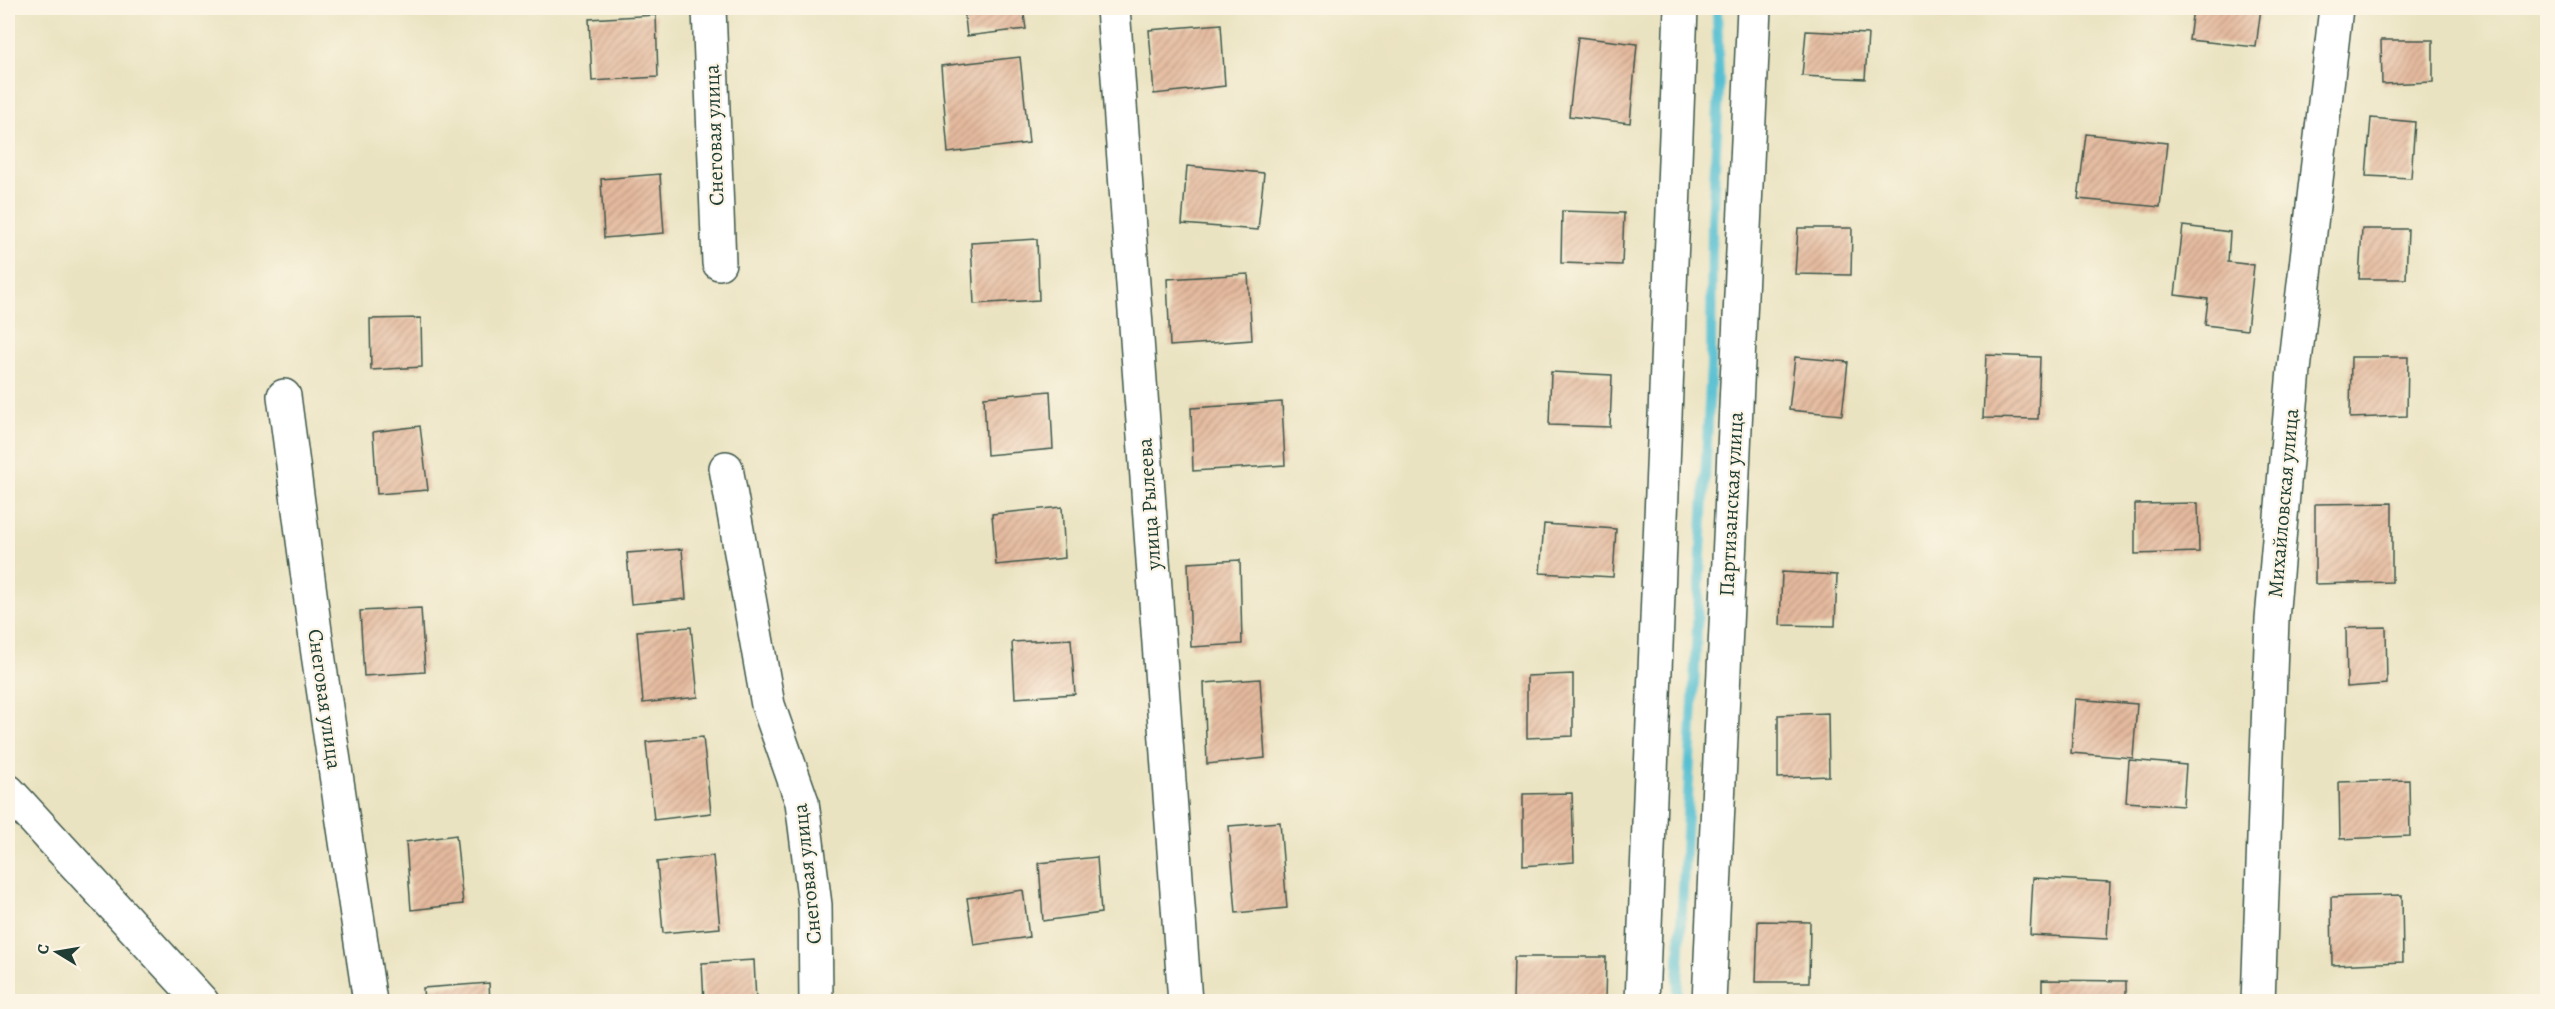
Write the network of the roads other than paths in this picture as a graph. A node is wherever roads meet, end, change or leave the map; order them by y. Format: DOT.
graph roads {
  1 [pos="709,8"];
  2 [pos="1113,8"];
  3 [pos="1681,8"];
  4 [pos="1754,8"];
  5 [pos="2336,8"];
  6 [pos="719,263"];
  7 [pos="284,396"];
  8 [pos="726,468"];
  9 [pos="8,791"];
  10 [pos="202,1002"];
  11 [pos="369,1002"];
  12 [pos="816,1002"];
  13 [pos="1185,1002"];
  14 [pos="1642,1002"];
  15 [pos="1709,1002"];
  16 [pos="2258,1002"];
  1 -- 6 [label="street, Снеговая улица"];
  2 -- 13 [label="street, улица Рылеева"];
  3 -- 14 [label="street"];
  4 -- 15 [label="street, Партизанская улица"];
  5 -- 16 [label="street, Михайловская улица"];
  7 -- 11 [label="street, Снеговая улица"];
  8 -- 12 [label="street, Снеговая улица"];
  9 -- 10 [label="street"];
}
